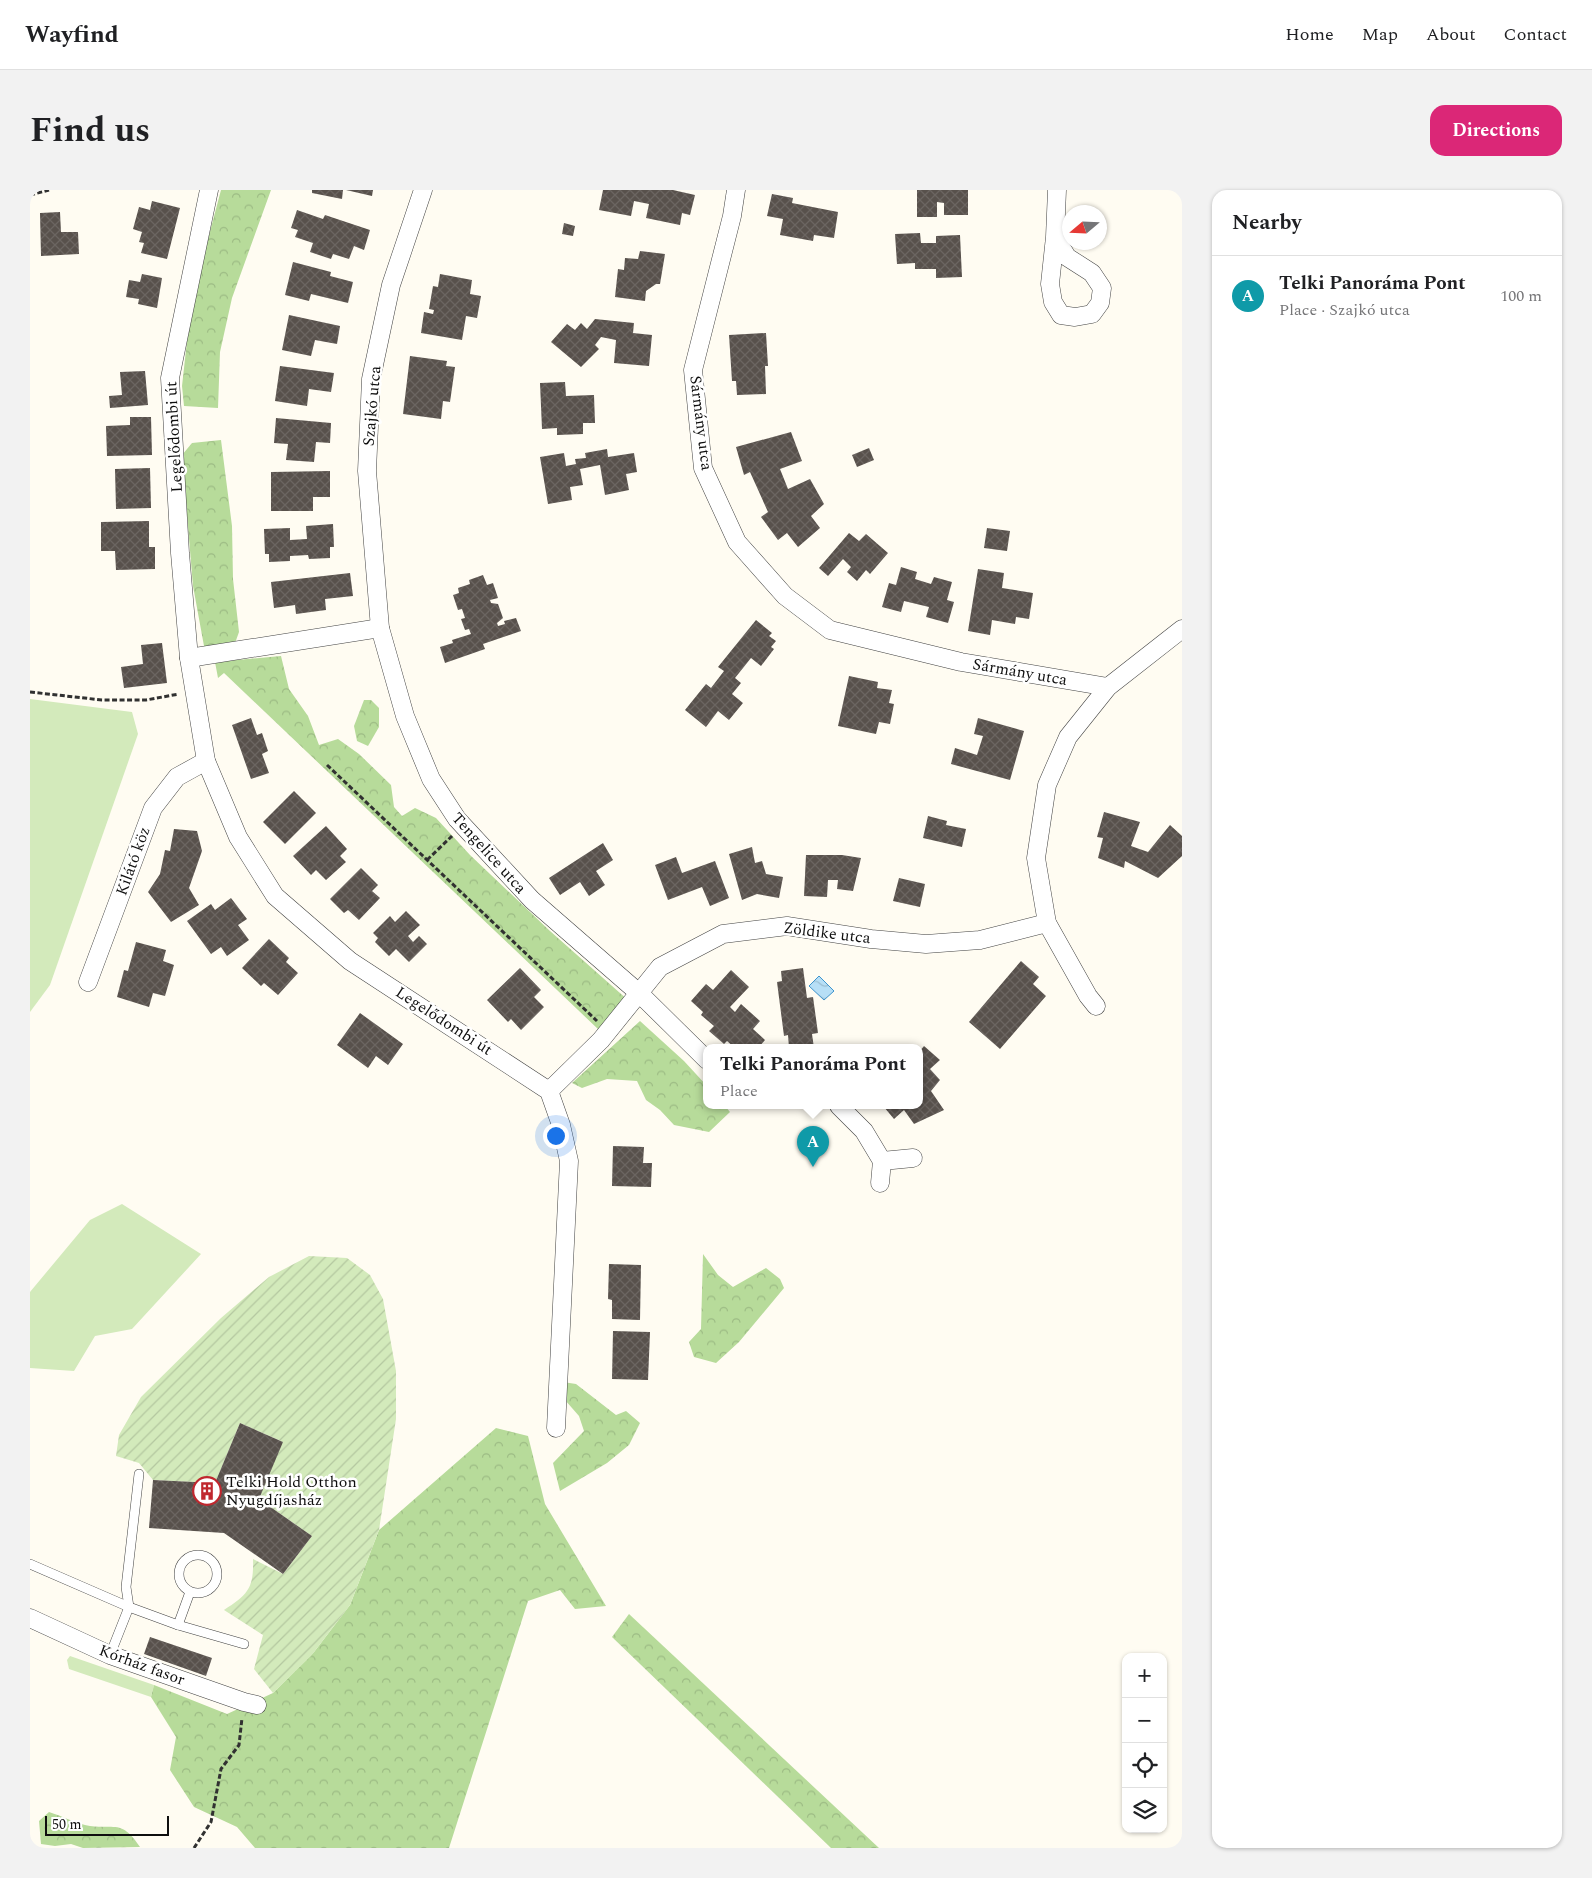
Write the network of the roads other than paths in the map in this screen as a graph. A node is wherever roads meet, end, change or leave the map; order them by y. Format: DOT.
graph roads {
  1 [pos="210,190"];
  2 [pos="423,190"];
  3 [pos="736,190"];
  4 [pos="1057,190"];
  5 [pos="1055,237"];
  6 [pos="380,628"];
  7 [pos="1182,629"];
  8 [pos="189,658"];
  9 [pos="1108,687"];
  10 [pos="206,761"];
  11 [pos="1047,923"];
  12 [pos="88,982"];
  13 [pos="640,994"];
  14 [pos="1096,1006"];
  15 [pos="703,1056"];
  16 [pos="550,1091"];
  17 [pos="842,1109"];
  18 [pos="913,1158"];
  19 [pos="882,1161"];
  20 [pos="880,1182"];
  21 [pos="556,1428"];
  22 [pos="139,1474"];
  23 [pos="30,1564"];
  24 [pos="190,1592"];
  25 [pos="129,1607"];
  26 [pos="30,1618"];
  27 [pos="178,1625"];
  28 [pos="244,1644"];
  29 [pos="110,1655"];
  30 [pos="250,1704"];
  1 -- 8 [label="street, Legelődombi út"];
  2 -- 6 [label="street, Szajkó utca"];
  3 -- 9 [label="street, Sármány utca"];
  4 -- 5 [label="street"];
  6 -- 8 [label="street"];
  6 -- 13 [label="street, Tengelice utca"];
  7 -- 9 [label="street"];
  8 -- 10 [label="street, Legelődombi út"];
  9 -- 11 [label="street"];
  10 -- 12 [label="street, Kilátó köz"];
  10 -- 16 [label="street, Legelődombi út"];
  11 -- 13 [label="street, Zöldike utca"];
  11 -- 14 [label="street"];
  13 -- 15 [label="street"];
  13 -- 16 [label="street, Zöldike utca"];
  16 -- 21 [label="street"];
  17 -- 19 [label="street"];
  18 -- 19 [label="street"];
  19 -- 20 [label="street"];
  22 -- 25 [label="lane"];
  23 -- 25 [label="lane"];
  24 -- 24 [label="lane"];
  24 -- 27 [label="lane"];
  25 -- 27 [label="lane"];
  25 -- 29 [label="lane"];
  26 -- 29 [label="street, Kórház fasor"];
  27 -- 28 [label="lane"];
  29 -- 30 [label="street, Kórház fasor"];
}
